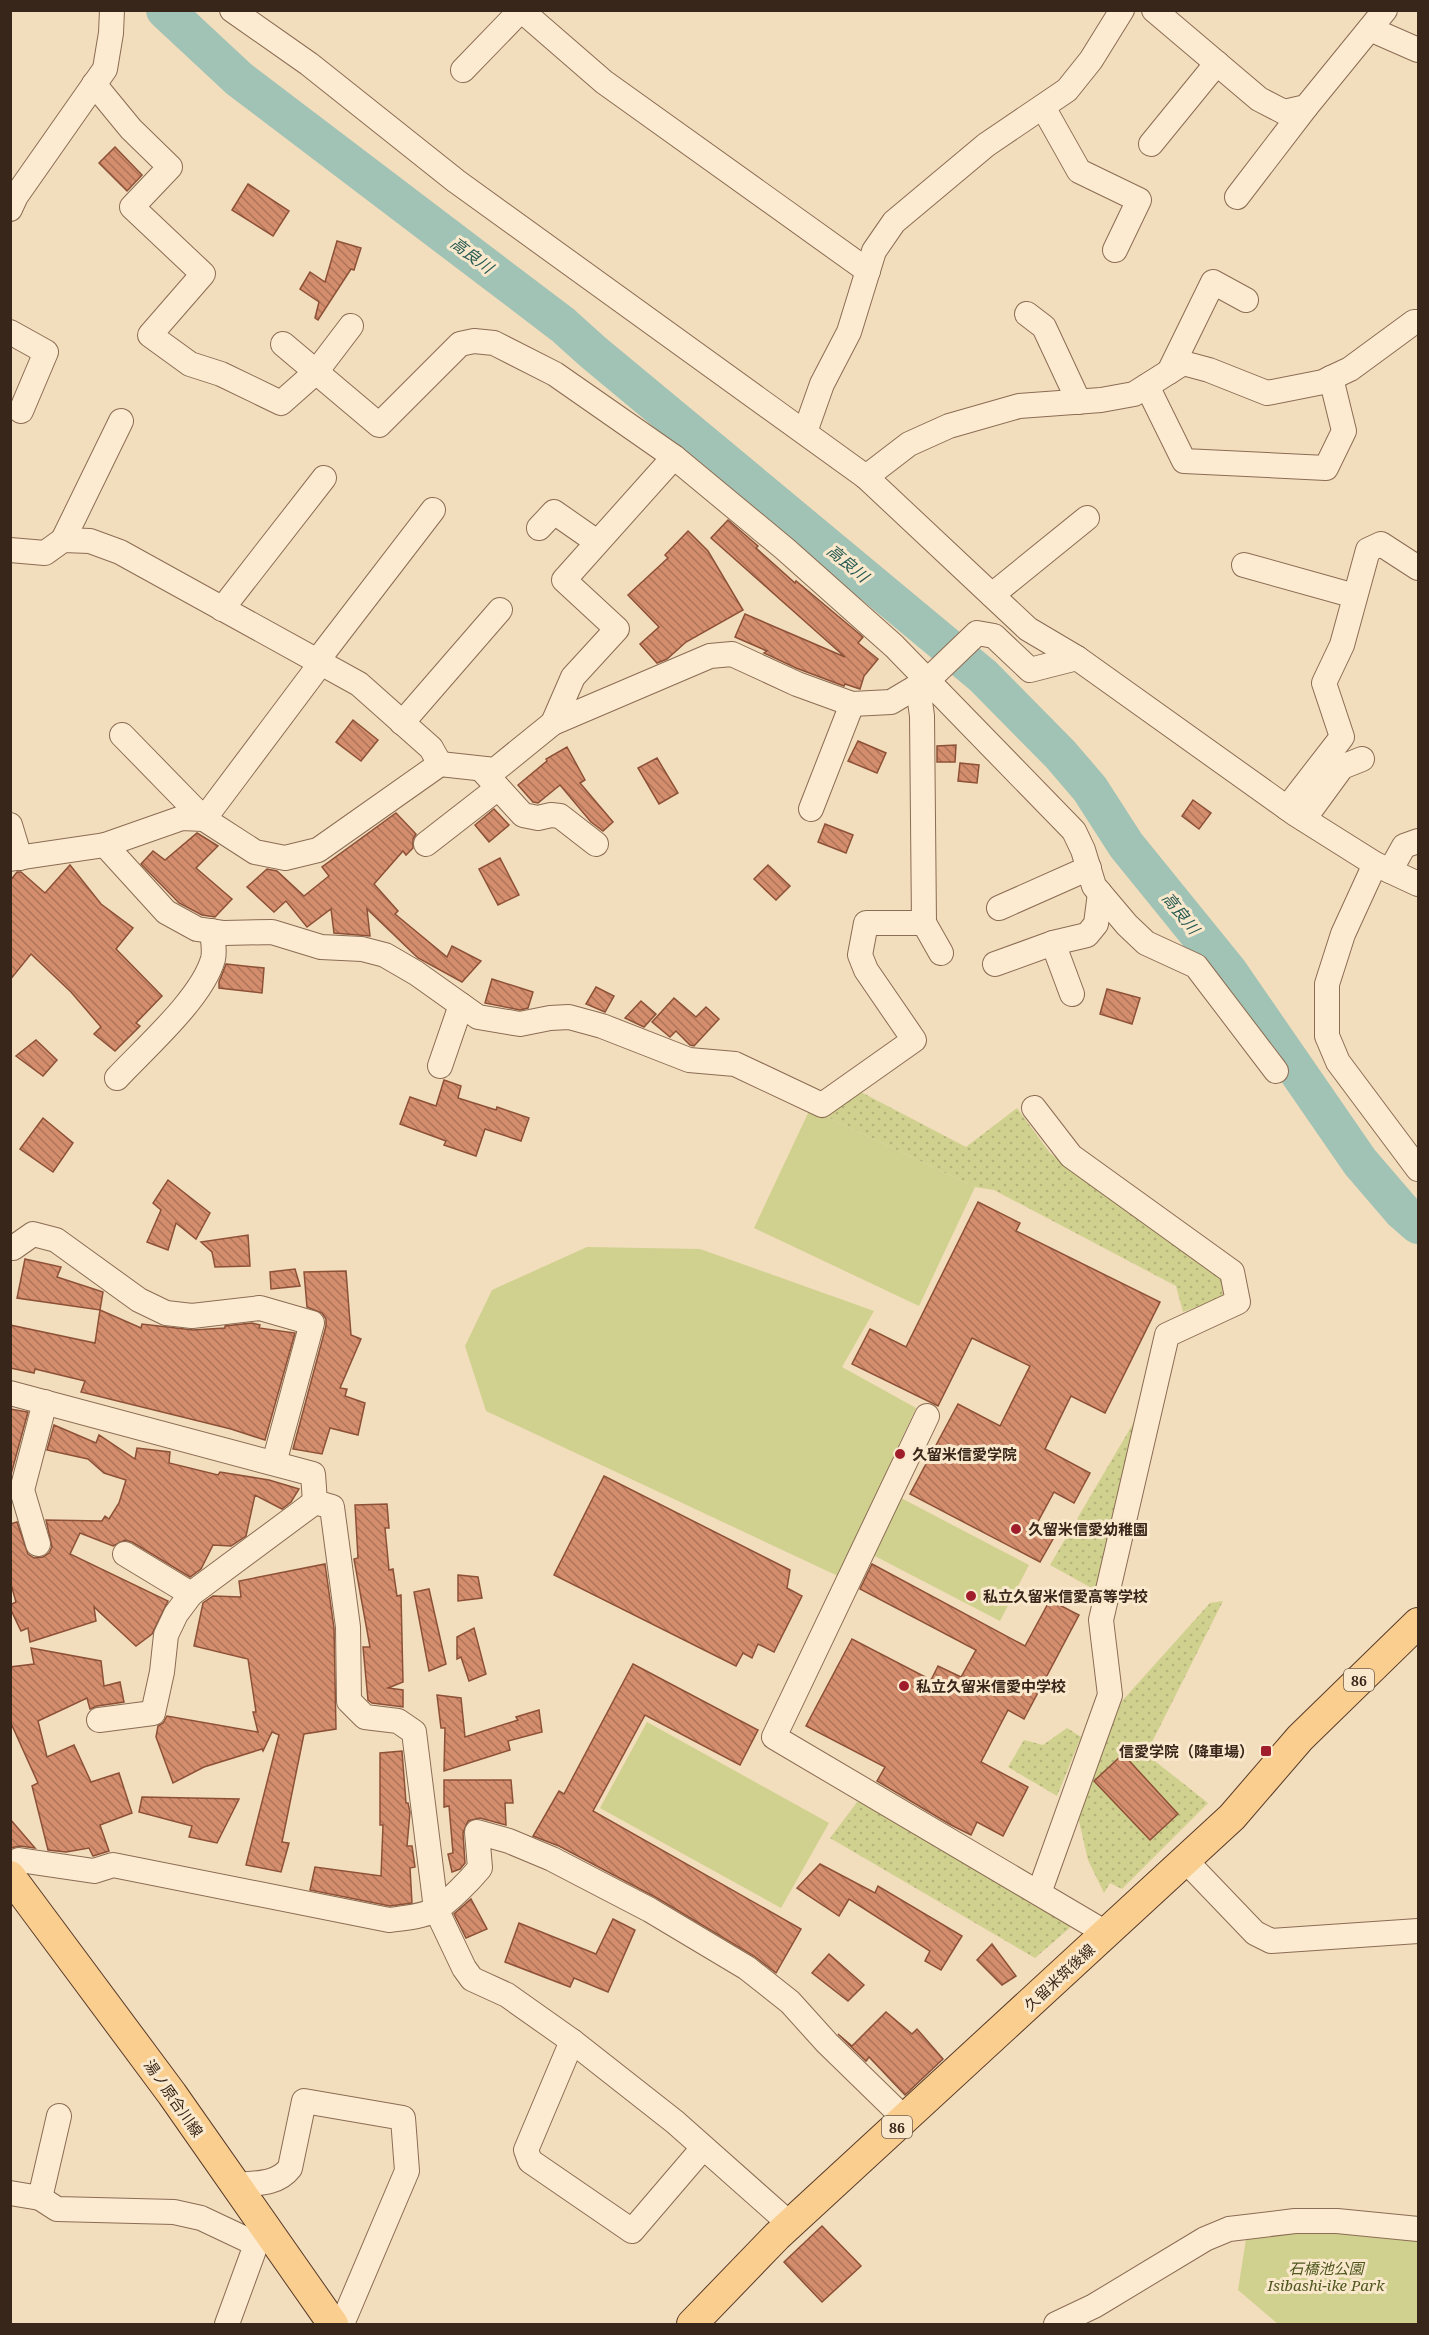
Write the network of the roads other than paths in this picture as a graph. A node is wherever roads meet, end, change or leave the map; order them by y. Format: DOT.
graph roads {
  1 [pos="112,10"];
  2 [pos="232,10"];
  3 [pos="521,10"];
  4 [pos="1122,10"];
  5 [pos="1155,10"];
  6 [pos="1385,10"];
  7 [pos="1370,29"];
  8 [pos="1419,50"];
  9 [pos="1217,63"];
  10 [pos="463,70"];
  11 [pos="94,84"];
  12 [pos="1043,107"];
  13 [pos="1306,107"];
  14 [pos="1151,144"];
  15 [pos="1237,197"];
  16 [pos="10,209"];
  17 [pos="1115,250"];
  18 [pos="868,270"];
  19 [pos="1246,300"];
  20 [pos="1027,314"];
  21 [pos="1419,322"];
  22 [pos="351,326"];
  23 [pos="10,332"];
  24 [pos="283,344"];
  25 [pos="316,372"];
  26 [pos="1169,372"];
  27 [pos="1331,378"];
  28 [pos="1147,386"];
  29 [pos="1078,402"];
  30 [pos="21,411"];
  31 [pos="121,421"];
  32 [pos="805,432"];
  33 [pos="674,457"];
  34 [pos="866,477"];
  35 [pos="324,478"];
  36 [pos="433,510"];
  37 [pos="1087,518"];
  38 [pos="539,528"];
  39 [pos="63,540"];
  40 [pos="597,542"];
  41 [pos="10,550"];
  42 [pos="1244,566"];
  43 [pos="1419,568"];
  44 [pos="992,595"];
  45 [pos="1355,596"];
  46 [pos="222,609"];
  47 [pos="500,609"];
  48 [pos="1077,658"];
  49 [pos="319,662"];
  50 [pos="927,680"];
  51 [pos="852,704"];
  52 [pos="402,723"];
  53 [pos="553,723"];
  54 [pos="122,735"];
  55 [pos="1362,759"];
  56 [pos="440,764"];
  57 [pos="481,769"];
  58 [pos="498,788"];
  59 [pos="811,809"];
  60 [pos="1296,814"];
  61 [pos="204,819"];
  62 [pos="10,825"];
  63 [pos="1419,841"];
  64 [pos="426,844"];
  65 [pos="596,844"];
  66 [pos="105,845"];
  67 [pos="15,858"];
  68 [pos="1382,867"];
  69 [pos="1089,868"];
  70 [pos="1419,884"];
  71 [pos="1100,893"];
  72 [pos="999,908"];
  73 [pos="924,923"];
  74 [pos="212,931"];
  75 [pos="1053,943"];
  76 [pos="940,953"];
  77 [pos="995,964"];
  78 [pos="1072,994"];
  79 [pos="461,1005"];
  80 [pos="440,1066"];
  81 [pos="1276,1071"];
  82 [pos="117,1078"];
  83 [pos="1034,1108"];
  84 [pos="1419,1169"];
  85 [pos="11,1252"];
  86 [pos="10,1393"];
  87 [pos="45,1402"];
  88 [pos="927,1416"];
  89 [pos="273,1463"];
  90 [pos="315,1502"];
  91 [pos="38,1544"];
  92 [pos="125,1554"];
  93 [pos="191,1594"];
  94 [pos="1419,1623"];
  95 [pos="99,1720"];
  96 [pos="1185,1860"];
  97 [pos="10,1864"];
  98 [pos="10,1876"];
  99 [pos="1039,1893"];
  100 [pos="436,1909"];
  101 [pos="1419,1931"];
  102 [pos="1106,1933"];
  103 [pos="572,2041"];
  104 [pos="59,2116"];
  105 [pos="905,2119"];
  106 [pos="703,2148"];
  107 [pos="235,2185"];
  108 [pos="10,2193"];
  109 [pos="40,2198"];
  110 [pos="790,2224"];
  111 [pos="1419,2229"];
  112 [pos="260,2235"];
  113 [pos="227,2325"];
  114 [pos="333,2325"];
  115 [pos="342,2325"];
  116 [pos="692,2325"];
  117 [pos="1056,2325"];
  1 -- 11 [label="street"];
  2 -- 32 [label="street"];
  3 -- 10 [label="street"];
  3 -- 18 [label="street"];
  4 -- 12 [label="street"];
  5 -- 9 [label="street"];
  6 -- 7 [label="street"];
  7 -- 8 [label="street"];
  7 -- 13 [label="street"];
  9 -- 13 [label="street"];
  9 -- 14 [label="street"];
  11 -- 16 [label="street"];
  11 -- 25 [label="street"];
  12 -- 17 [label="street"];
  12 -- 18 [label="street"];
  13 -- 15 [label="street"];
  18 -- 32 [label="street"];
  19 -- 26 [label="street"];
  20 -- 29 [label="street"];
  21 -- 27 [label="street"];
  22 -- 25 [label="street"];
  23 -- 30 [label="street"];
  24 -- 25 [label="street"];
  25 -- 33 [label="street"];
  26 -- 27 [label="street"];
  26 -- 28 [label="street"];
  27 -- 28 [label="street"];
  28 -- 29 [label="street"];
  29 -- 34 [label="street"];
  31 -- 39 [label="street"];
  32 -- 34 [label="street"];
  33 -- 40 [label="street"];
  33 -- 50 [label="street"];
  34 -- 44 [label="street"];
  35 -- 46 [label="street"];
  36 -- 49 [label="street"];
  37 -- 44 [label="street"];
  38 -- 40 [label="street"];
  39 -- 41 [label="street"];
  39 -- 46 [label="street"];
  40 -- 53 [label="street"];
  42 -- 45 [label="street"];
  43 -- 45 [label="street"];
  44 -- 48 [label="street"];
  45 -- 60 [label="street"];
  46 -- 49 [label="street"];
  47 -- 52 [label="street"];
  48 -- 50 [label="street"];
  48 -- 60 [label="street"];
  49 -- 52 [label="street"];
  49 -- 61 [label="street"];
  50 -- 51 [label="street"];
  50 -- 69 [label="street"];
  50 -- 73 [label="street"];
  51 -- 53 [label="street"];
  51 -- 59 [label="street"];
  52 -- 56 [label="street"];
  53 -- 57 [label="street"];
  54 -- 61 [label="street"];
  55 -- 60 [label="street"];
  56 -- 57 [label="street"];
  56 -- 61 [label="street"];
  57 -- 58 [label="street"];
  58 -- 64 [label="street"];
  58 -- 65 [label="street"];
  60 -- 68 [label="street"];
  61 -- 66 [label="street"];
  62 -- 67 [label="street"];
  63 -- 68 [label="street"];
  66 -- 67 [label="street"];
  66 -- 74 [label="street"];
  68 -- 70 [label="street"];
  68 -- 84 [label="street"];
  69 -- 71 [label="street"];
  69 -- 72 [label="street"];
  71 -- 75 [label="street"];
  71 -- 81 [label="street"];
  73 -- 76 [label="street"];
  73 -- 79 [label="street"];
  74 -- 79 [label="street"];
  74 -- 82 [label="street"];
  75 -- 77 [label="street"];
  75 -- 78 [label="street"];
  79 -- 80 [label="street"];
  83 -- 99 [label="street"];
  85 -- 89 [label="street"];
  86 -- 87 [label="street"];
  87 -- 89 [label="street"];
  87 -- 91 [label="street"];
  88 -- 99 [label="street"];
  89 -- 90 [label="street"];
  90 -- 93 [label="street"];
  90 -- 100 [label="street"];
  92 -- 93 [label="street"];
  93 -- 95 [label="street"];
  94 -- 96 [label="main road, 久留米筑後線 / 86"];
  96 -- 101 [label="street"];
  96 -- 102 [label="main road, 久留米筑後線 / 86"];
  97 -- 100 [label="street"];
  98 -- 107 [label="main road, 湯ノ原合川線"];
  99 -- 102 [label="street"];
  100 -- 103 [label="street"];
  100 -- 105 [label="street"];
  102 -- 105 [label="main road, 久留米筑後線 / 86"];
  103 -- 106 [label="street"];
  103 -- 106 [label="street"];
  104 -- 109 [label="street"];
  105 -- 110 [label="main road, 久留米筑後線 / 86"];
  106 -- 110 [label="street"];
  107 -- 112 [label="main road, 湯ノ原合川線"];
  107 -- 115 [label="street"];
  108 -- 109 [label="street"];
  109 -- 112 [label="street"];
  110 -- 116 [label="main road, 久留米筑後線 / 86"];
  111 -- 117 [label="street"];
  112 -- 113 [label="street"];
  112 -- 114 [label="main road, 湯ノ原合川線"];
}
